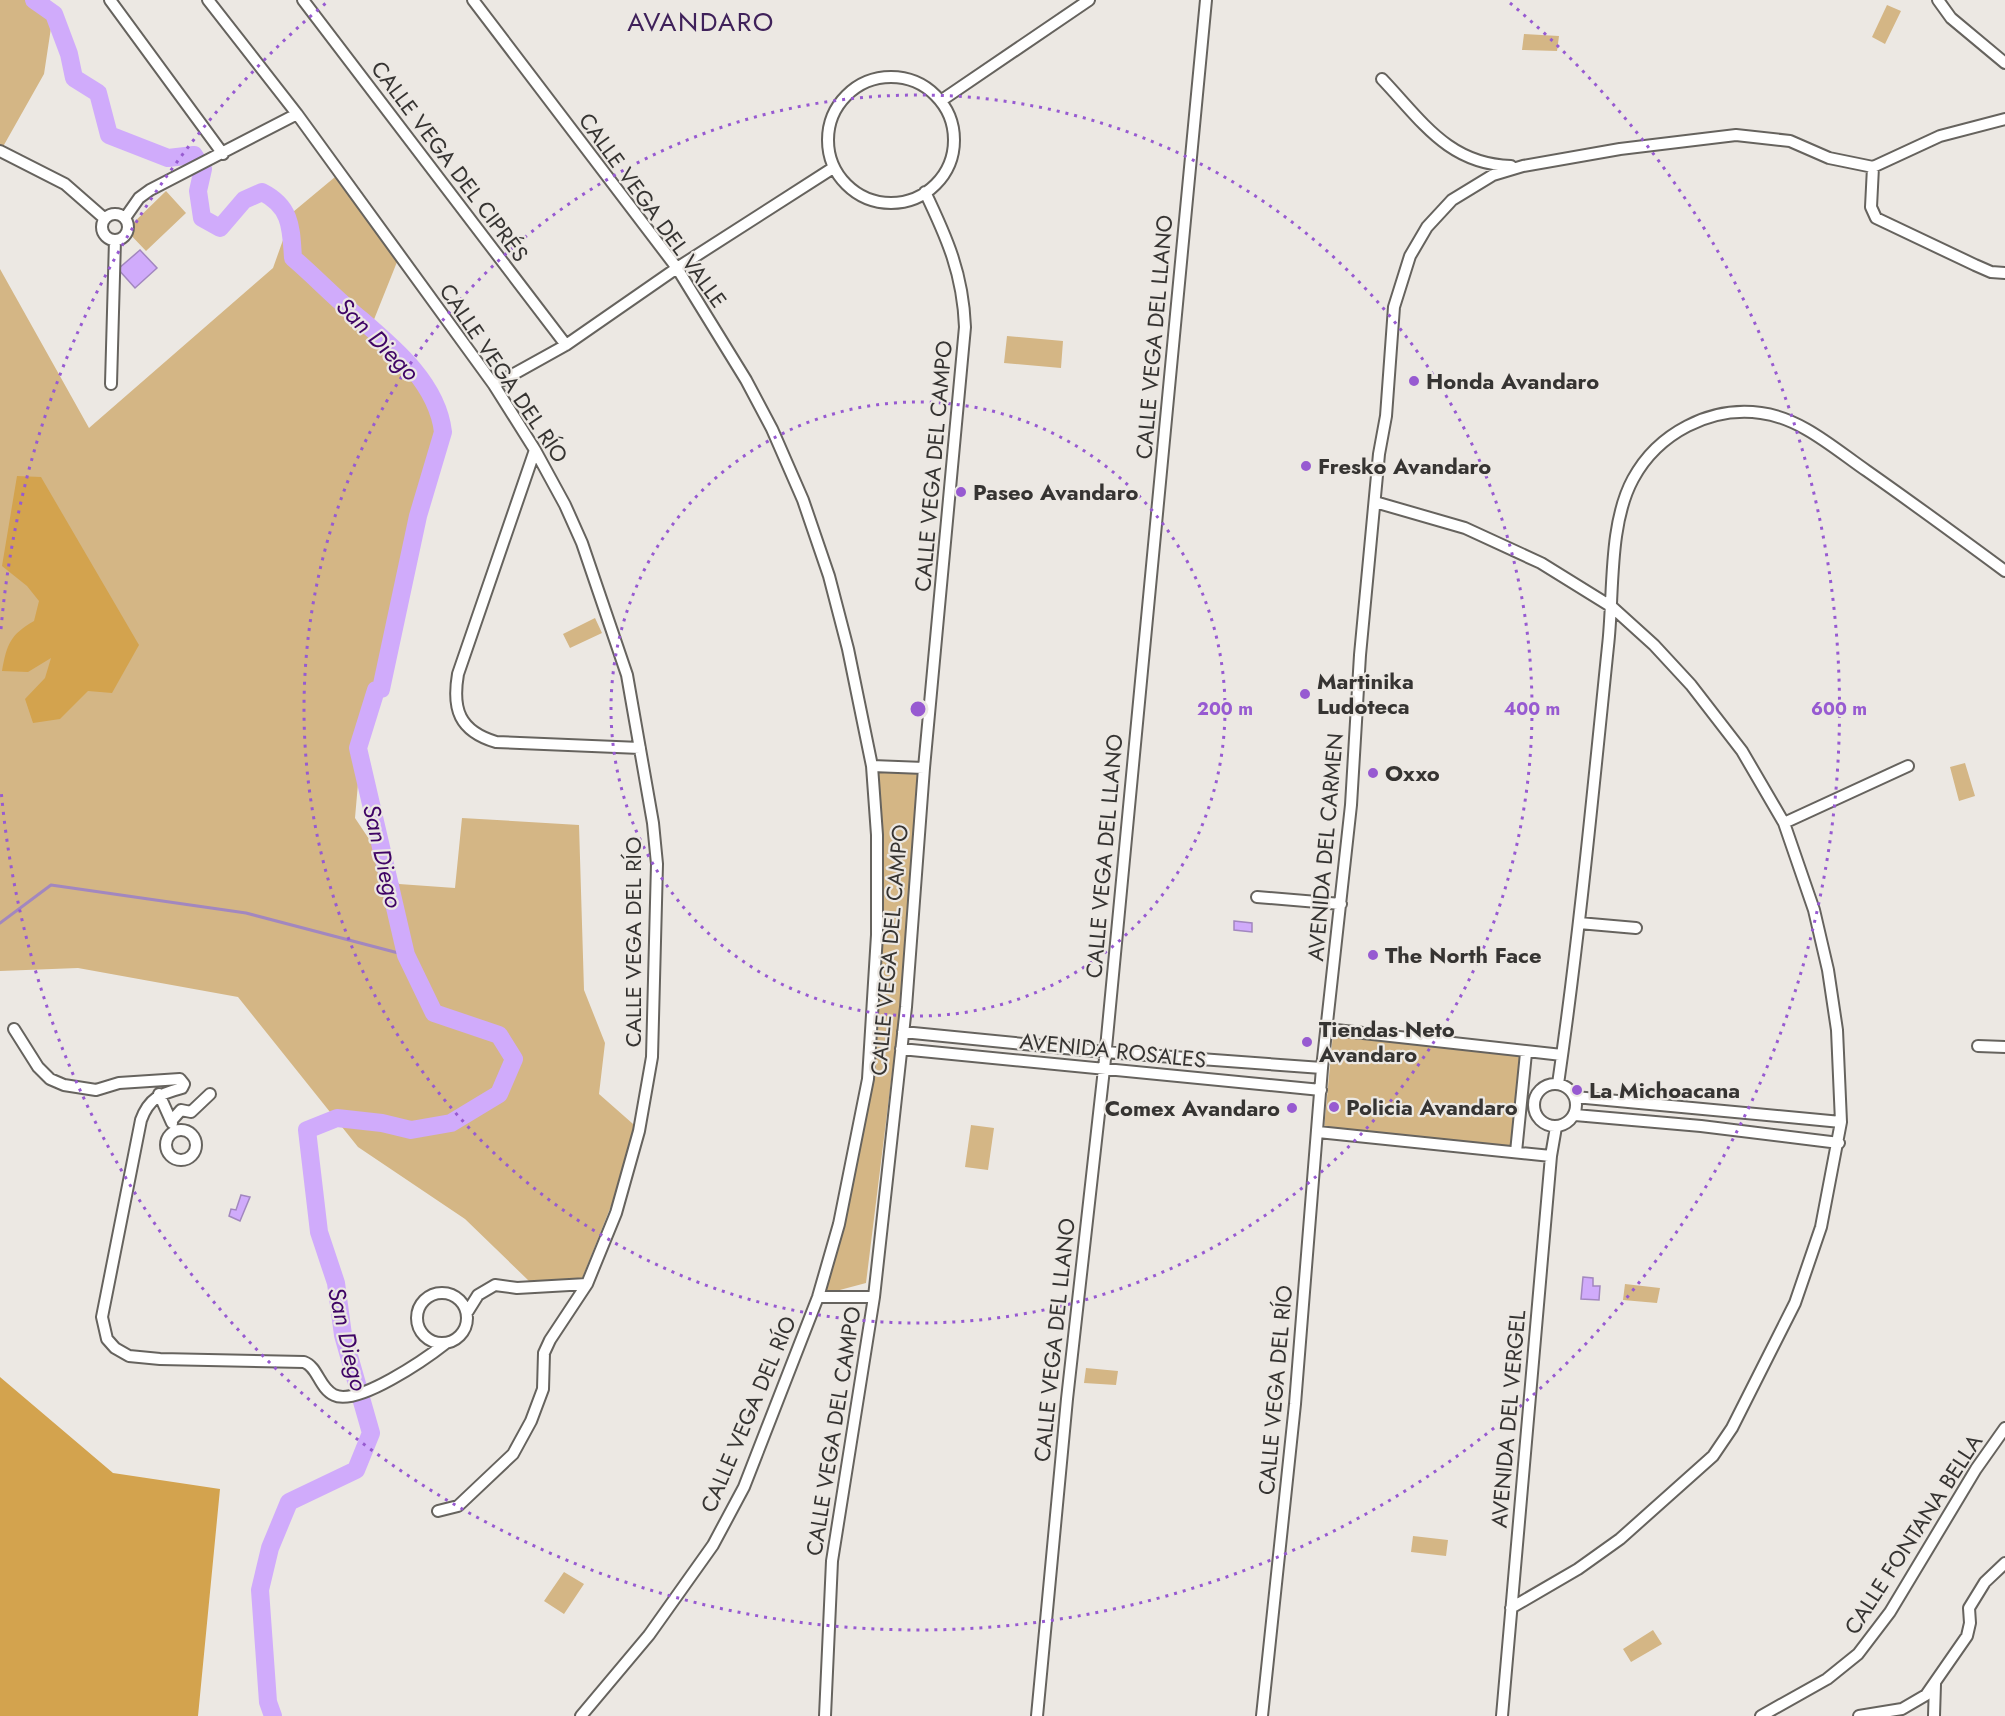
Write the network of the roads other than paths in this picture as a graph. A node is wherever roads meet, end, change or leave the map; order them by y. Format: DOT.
graph roads {
  1 [pos="110,0"];
  2 [pos="208,0"];
  3 [pos="303,0"];
  4 [pos="472,0"];
  5 [pos="1089,0"];
  6 [pos="1206,0"];
  7 [pos="1938,0"];
  8 [pos="2005,63"];
  9 [pos="1382,79"];
  10 [pos="942,100"];
  11 [pos="297,114"];
  12 [pos="2005,119"];
  13 [pos="0,152"];
  14 [pos="223,154"];
  15 [pos="1523,166"];
  16 [pos="1873,167"];
  17 [pos="833,168"];
  18 [pos="926,192"];
  19 [pos="125,218"];
  20 [pos="105,219"];
  21 [pos="116,240"];
  22 [pos="677,268"];
  23 [pos="2005,273"];
  24 [pos="566,345"];
  25 [pos="111,384"];
  26 [pos="494,385"];
  27 [pos="535,450"];
  28 [pos="1375,502"];
  29 [pos="2005,571"];
  30 [pos="1612,608"];
  31 [pos="640,748"];
  32 [pos="872,766"];
  33 [pos="1908,766"];
  34 [pos="924,768"];
  35 [pos="1784,823"];
  36 [pos="1257,897"];
  37 [pos="1341,904"];
  38 [pos="1579,923"];
  39 [pos="1636,928"];
  40 [pos="14,1029"];
  41 [pos="1327,1029"];
  42 [pos="903,1032"];
  43 [pos="1978,1046"];
  44 [pos="2005,1047"];
  45 [pos="901,1049"];
  46 [pos="1105,1052"];
  47 [pos="1526,1053"];
  48 [pos="1562,1055"];
  49 [pos="1322,1068"];
  50 [pos="1104,1069"];
  51 [pos="1558,1084"];
  52 [pos="1321,1090"];
  53 [pos="159,1094"];
  54 [pos="210,1094"];
  55 [pos="1575,1097"];
  56 [pos="1521,1103"];
  57 [pos="1534,1103"];
  58 [pos="1702,1111"];
  59 [pos="1575,1115"];
  60 [pos="172,1119"];
  61 [pos="1841,1122"];
  62 [pos="1701,1126"];
  63 [pos="1556,1127"];
  64 [pos="172,1132"];
  65 [pos="1318,1132"];
  66 [pos="1839,1143"];
  67 [pos="1516,1152"];
  68 [pos="1551,1156"];
  69 [pos="587,1284"];
  70 [pos="818,1297"];
  71 [pos="874,1297"];
  72 [pos="468,1311"];
  73 [pos="446,1343"];
  74 [pos="2005,1428"];
  75 [pos="438,1510"];
  76 [pos="2005,1563"];
  77 [pos="1510,1608"];
  78 [pos="1935,1684"];
  79 [pos="581,1716"];
  80 [pos="825,1716"];
  81 [pos="1037,1716"];
  82 [pos="1262,1716"];
  83 [pos="1502,1716"];
  84 [pos="1761,1716"];
  85 [pos="1859,1716"];
  86 [pos="1934,1716"];
  1 -- 14 [label="street"];
  2 -- 11 [label="street, CALLE VEGA DEL RÍO"];
  3 -- 24 [label="street, CALLE VEGA DEL CIPRÉS"];
  4 -- 22 [label="street, CALLE VEGA DEL VALLE"];
  5 -- 10 [label="street"];
  6 -- 46 [label="street, CALLE VEGA DEL LLANO"];
  7 -- 8 [label="street"];
  9 -- 15 [label="street"];
  10 -- 17 [label="street"];
  10 -- 18 [label="street"];
  11 -- 14 [label="street"];
  11 -- 26 [label="street, CALLE VEGA DEL RÍO"];
  12 -- 16 [label="street"];
  13 -- 20 [label="street"];
  14 -- 19 [label="street"];
  15 -- 16 [label="street"];
  15 -- 28 [label="street, AVENIDA DEL CARMEN"];
  16 -- 23 [label="street"];
  17 -- 18 [label="street"];
  17 -- 22 [label="street"];
  18 -- 34 [label="street, CALLE VEGA DEL CAMPO"];
  19 -- 20 [label="street"];
  19 -- 21 [label="street"];
  20 -- 21 [label="street"];
  21 -- 25 [label="street"];
  22 -- 24 [label="street"];
  22 -- 32 [label="street, CALLE VEGA DEL VALLE"];
  24 -- 26 [label="street"];
  26 -- 27 [label="street, CALLE VEGA DEL RÍO"];
  27 -- 31 [label="street, CALLE VEGA DEL RÍO"];
  27 -- 31 [label="street"];
  28 -- 30 [label="street"];
  28 -- 37 [label="street, AVENIDA DEL CARMEN"];
  29 -- 30 [label="street"];
  30 -- 35 [label="street"];
  30 -- 38 [label="street"];
  31 -- 69 [label="street, CALLE VEGA DEL RÍO"];
  32 -- 34 [label="street"];
  32 -- 70 [label="street, CALLE VEGA DEL CAMPO"];
  33 -- 35 [label="street"];
  34 -- 42 [label="street, CALLE VEGA DEL CAMPO"];
  35 -- 61 [label="street"];
  36 -- 37 [label="street"];
  37 -- 41 [label="street, AVENIDA DEL CARMEN"];
  38 -- 39 [label="street"];
  38 -- 48 [label="street"];
  40 -- 53 [label="street"];
  41 -- 47 [label="street"];
  41 -- 49 [label="street, AVENIDA DEL CARMEN"];
  42 -- 45 [label="street, CALLE VEGA DEL CAMPO"];
  42 -- 46 [label="street, AVENIDA ROSALES"];
  43 -- 44 [label="street"];
  45 -- 50 [label="street, AVENIDA ROSALES"];
  45 -- 71 [label="street, CALLE VEGA DEL CAMPO"];
  46 -- 49 [label="street, AVENIDA ROSALES"];
  46 -- 50 [label="street, CALLE VEGA DEL LLANO"];
  47 -- 48 [label="street"];
  47 -- 56 [label="street"];
  48 -- 51 [label="street"];
  49 -- 52 [label="street, CALLE VEGA DEL RÍO"];
  50 -- 52 [label="street, AVENIDA ROSALES"];
  50 -- 81 [label="street, CALLE VEGA DEL LLANO"];
  51 -- 55 [label="street"];
  51 -- 57 [label="street"];
  52 -- 65 [label="street, CALLE VEGA DEL RÍO"];
  53 -- 60 [label="street"];
  53 -- 73 [label="street"];
  54 -- 60 [label="street"];
  55 -- 58 [label="street"];
  55 -- 59 [label="street"];
  56 -- 57 [label="street"];
  56 -- 67 [label="street"];
  57 -- 63 [label="street"];
  58 -- 61 [label="street"];
  58 -- 62 [label="street"];
  59 -- 62 [label="street"];
  59 -- 63 [label="street"];
  60 -- 64 [label="street"];
  61 -- 66 [label="street"];
  62 -- 66 [label="street"];
  63 -- 68 [label="street, AVENIDA DEL VERGEL"];
  65 -- 67 [label="street"];
  65 -- 82 [label="street, CALLE VEGA DEL RÍO"];
  66 -- 77 [label="street"];
  67 -- 68 [label="street"];
  68 -- 77 [label="street, AVENIDA DEL VERGEL"];
  69 -- 72 [label="street"];
  69 -- 75 [label="street, CALLE VEGA DEL RÍO"];
  70 -- 71 [label="street"];
  70 -- 79 [label="street, CALLE VEGA DEL RÍO"];
  71 -- 80 [label="street, CALLE VEGA DEL CAMPO"];
  72 -- 73 [label="street"];
  72 -- 73 [label="street"];
  74 -- 84 [label="street, CALLE FONTANA BELLA"];
  76 -- 78 [label="street"];
  77 -- 83 [label="street, AVENIDA DEL VERGEL"];
  78 -- 85 [label="street"];
  78 -- 86 [label="street"];
}
